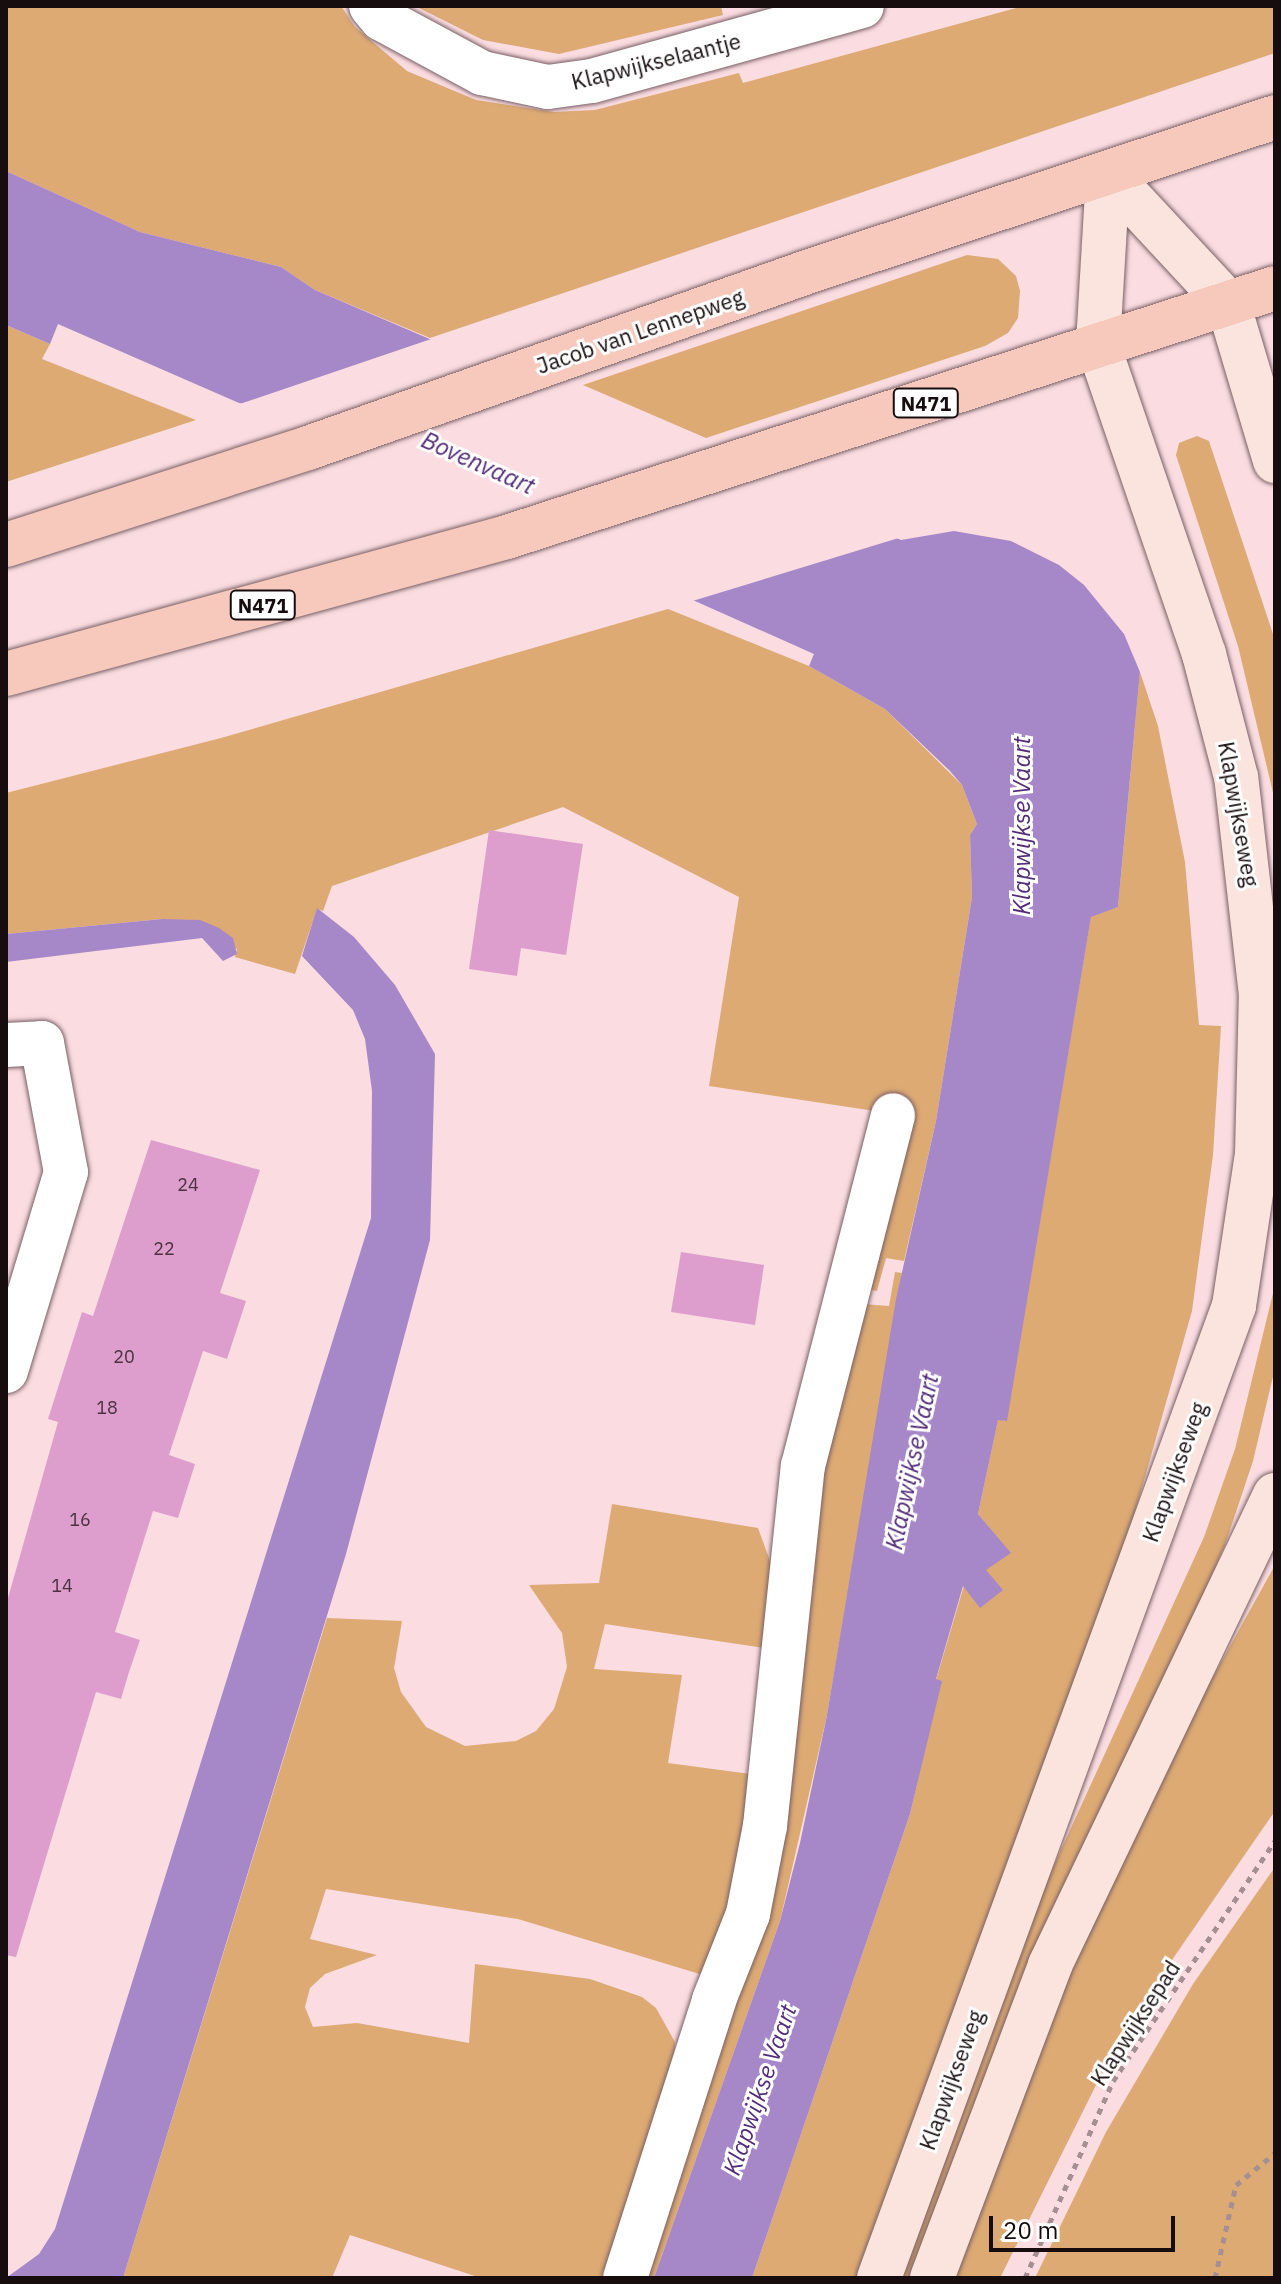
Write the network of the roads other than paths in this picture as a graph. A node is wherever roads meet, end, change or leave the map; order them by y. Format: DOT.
graph roads {
  1 [pos="371,6"];
  2 [pos="862,6"];
  3 [pos="1275,117"];
  4 [pos="1108,174"];
  5 [pos="1275,288"];
  6 [pos="1228,303"];
  7 [pos="1098,344"];
  8 [pos="1275,461"];
  9 [pos="6,545"];
  10 [pos="6,674"];
  11 [pos="24,1044"];
  12 [pos="893,1115"];
  13 [pos="6,1371"];
  14 [pos="1275,1495"];
  15 [pos="625,2278"];
  16 [pos="879,2278"];
  17 [pos="932,2278"];
  1 -- 2 [label="street, Klapwijkselaantje"];
  3 -- 4 [label="main road, Jacob van Lennepweg"];
  4 -- 6 [label="main road"];
  4 -- 7 [label="main road, Klapwijkseweg"];
  4 -- 9 [label="main road, Jacob van Lennepweg"];
  5 -- 6 [label="main road, N471"];
  6 -- 7 [label="main road, N471"];
  6 -- 8 [label="main road"];
  7 -- 10 [label="main road, N471"];
  7 -- 16 [label="main road, Klapwijkseweg"];
  11 -- 13 [label="street"];
  12 -- 15 [label="street"];
  14 -- 17 [label="main road"];
}
